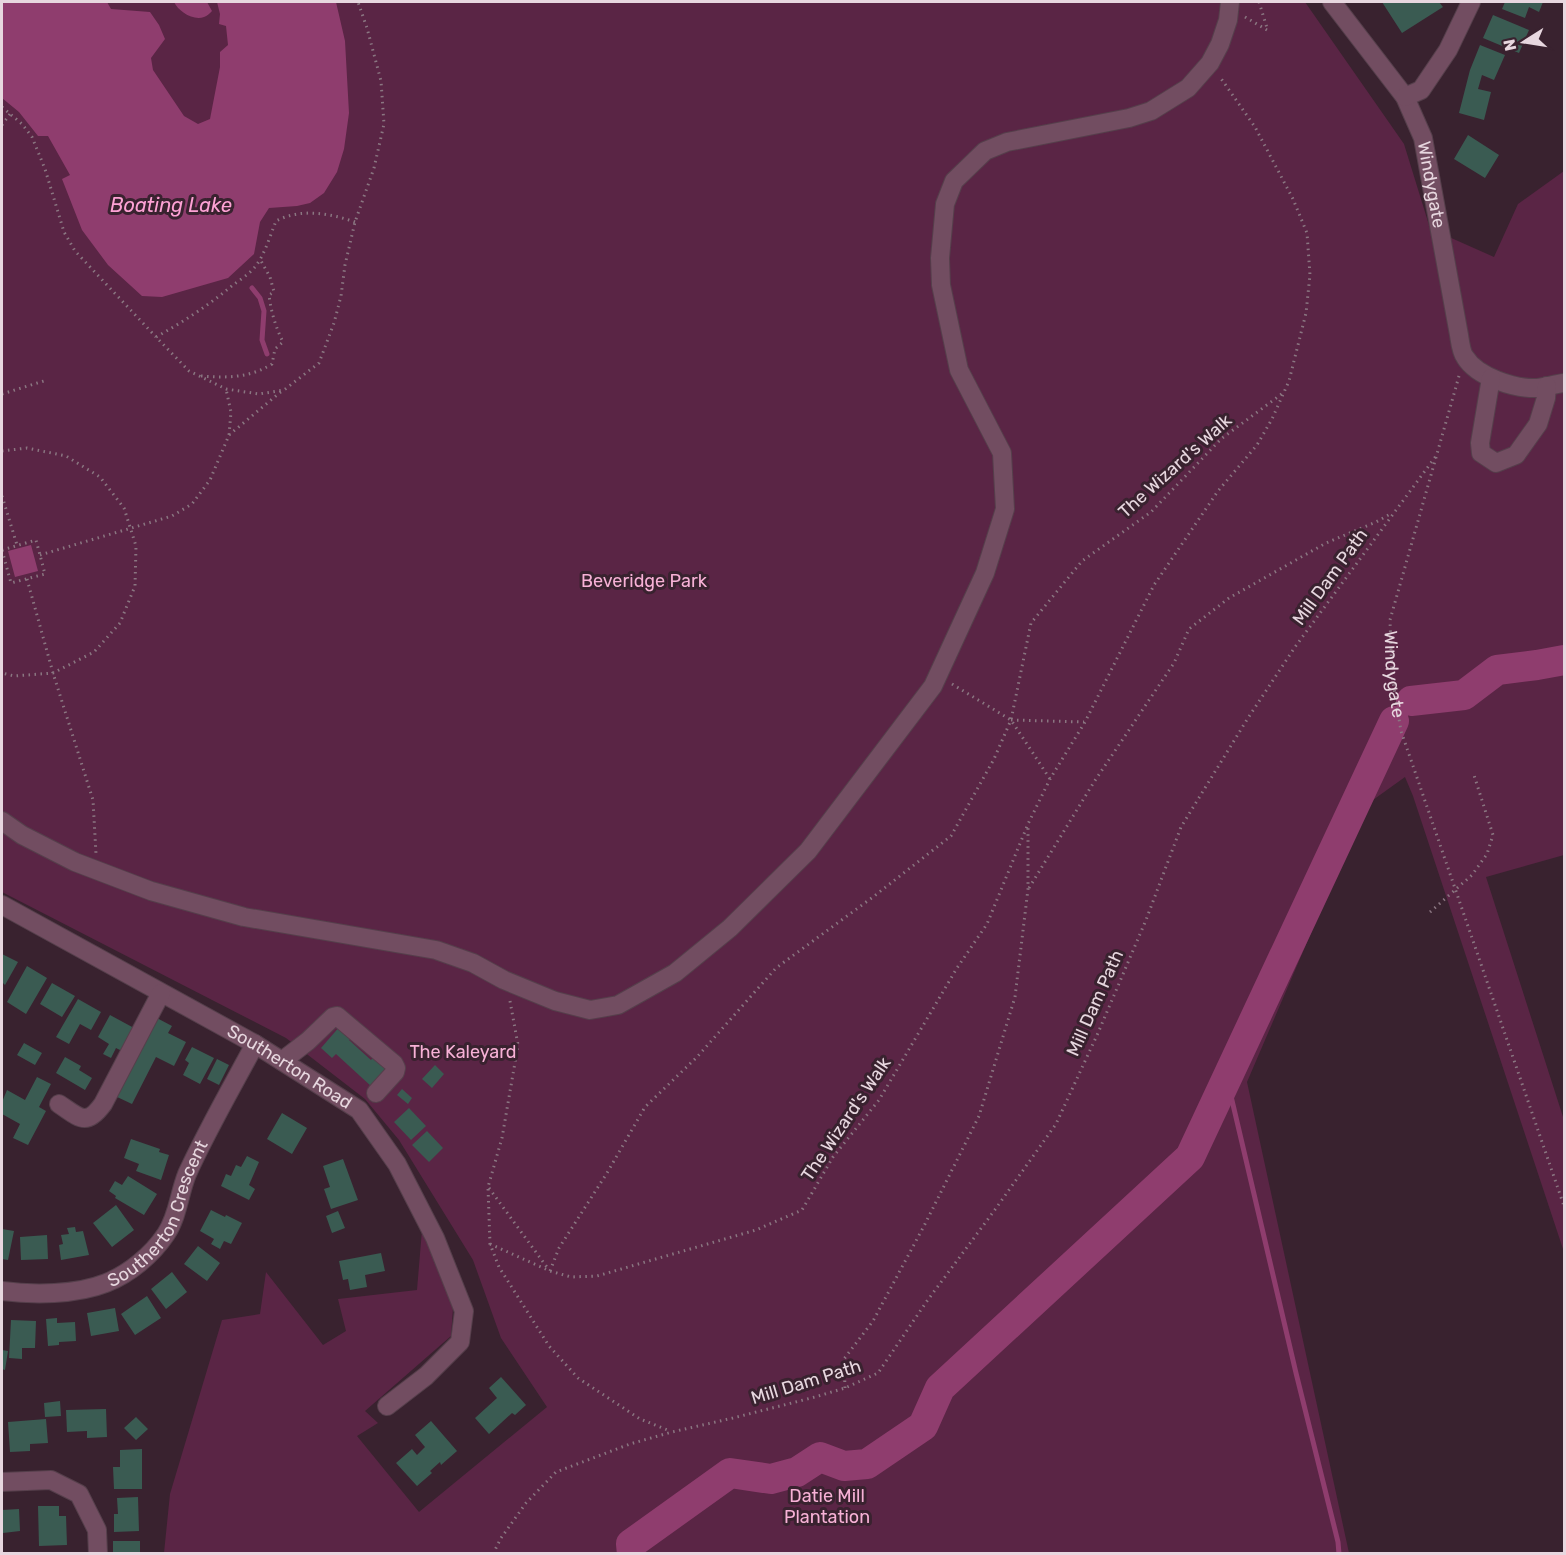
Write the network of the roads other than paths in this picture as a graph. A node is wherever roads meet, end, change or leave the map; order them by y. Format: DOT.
graph roads {
  1 [pos="1332,2"];
  2 [pos="1471,2"];
  3 [pos="1229,5"];
  4 [pos="1405,97"];
  5 [pos="1491,378"];
  6 [pos="1556,384"];
  7 [pos="2,821"];
  8 [pos="2,905"];
  9 [pos="161,993"];
  10 [pos="255,1044"];
  11 [pos="282,1061"];
  12 [pos="376,1093"];
  13 [pos="59,1104"];
  14 [pos="2,1291"];
  15 [pos="387,1406"];
  16 [pos="2,1482"];
  17 [pos="98,1554"];
  1 -- 4 [label="street, Windygate"];
  2 -- 4 [label="street"];
  3 -- 7 [label="street"];
  4 -- 5 [label="street, Windygate"];
  5 -- 6 [label="street"];
  5 -- 6 [label="street"];
  8 -- 9 [label="street, Southerton Road"];
  9 -- 10 [label="street, Southerton Road"];
  9 -- 13 [label="street"];
  10 -- 11 [label="street, Southerton Road"];
  10 -- 14 [label="street, Southerton Crescent"];
  11 -- 12 [label="street"];
  11 -- 15 [label="street, Southerton Road"];
  16 -- 17 [label="street"];
}
